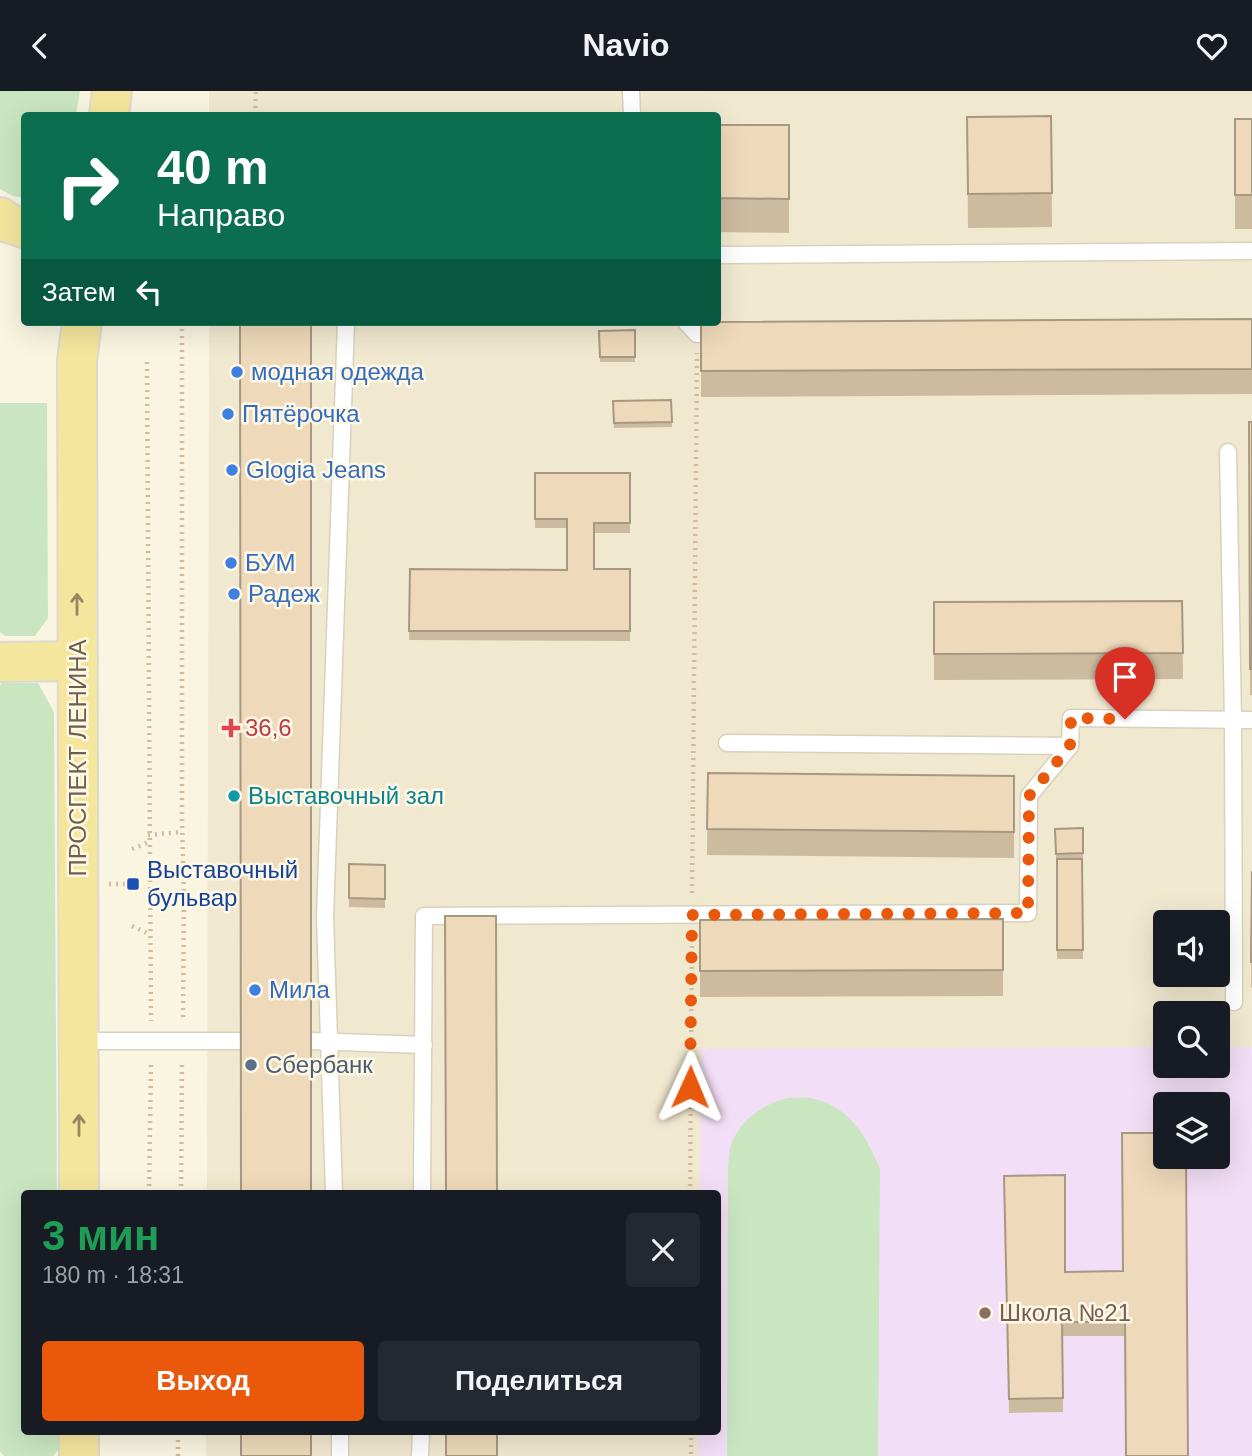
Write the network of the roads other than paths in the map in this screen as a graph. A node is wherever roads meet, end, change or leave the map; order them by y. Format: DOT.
graph roads {
  1 [pos="111,91"];
  2 [pos="631,91"];
  3 [pos="109,112"];
  4 [pos="632,112"];
  5 [pos="0,216"];
  6 [pos="21,227"];
  7 [pos="1252,251"];
  8 [pos="721,255"];
  9 [pos="81,326"];
  10 [pos="346,326"];
  11 [pos="692,328"];
  12 [pos="738,334"];
  13 [pos="1228,451"];
  14 [pos="78,661"];
  15 [pos="0,662"];
  16 [pos="1233,720"];
  17 [pos="1252,720"];
  18 [pos="727,743"];
  19 [pos="1070,746"];
  20 [pos="1234,1002"];
  21 [pos="79,1041"];
  22 [pos="240,1041"];
  23 [pos="311,1041"];
  24 [pos="330,1043"];
  25 [pos="424,1045"];
  26 [pos="79,1190"];
  27 [pos="334,1190"];
  28 [pos="422,1190"];
  29 [pos="340,1435"];
  30 [pos="421,1435"];
  31 [pos="340,1456"];
  32 [pos="420,1456"];
  1 -- 3 [label="main road"];
  2 -- 4 [label="lane"];
  5 -- 6 [label="main road"];
  7 -- 8 [label="lane"];
  14 -- 9 [label="main road, ПРОСПЕКТ ЛЕНИНА, one-way"];
  10 -- 24 [label="lane"];
  11 -- 12 [label="lane"];
  13 -- 16 [label="lane"];
  14 -- 15 [label="main road"];
  14 -- 21 [label="main road, ПРОСПЕКТ ЛЕНИНА"];
  16 -- 17 [label="lane"];
  16 -- 19 [label="lane"];
  16 -- 20 [label="lane"];
  18 -- 19 [label="lane"];
  19 -- 25 [label="lane"];
  21 -- 22 [label="lane"];
  26 -- 21 [label="main road, ПРОСПЕКТ ЛЕНИНА, one-way"];
  23 -- 24 [label="lane"];
  24 -- 25 [label="lane"];
  24 -- 27 [label="lane"];
  25 -- 28 [label="lane"];
  29 -- 31 [label="lane"];
  30 -- 32 [label="lane"];
}
